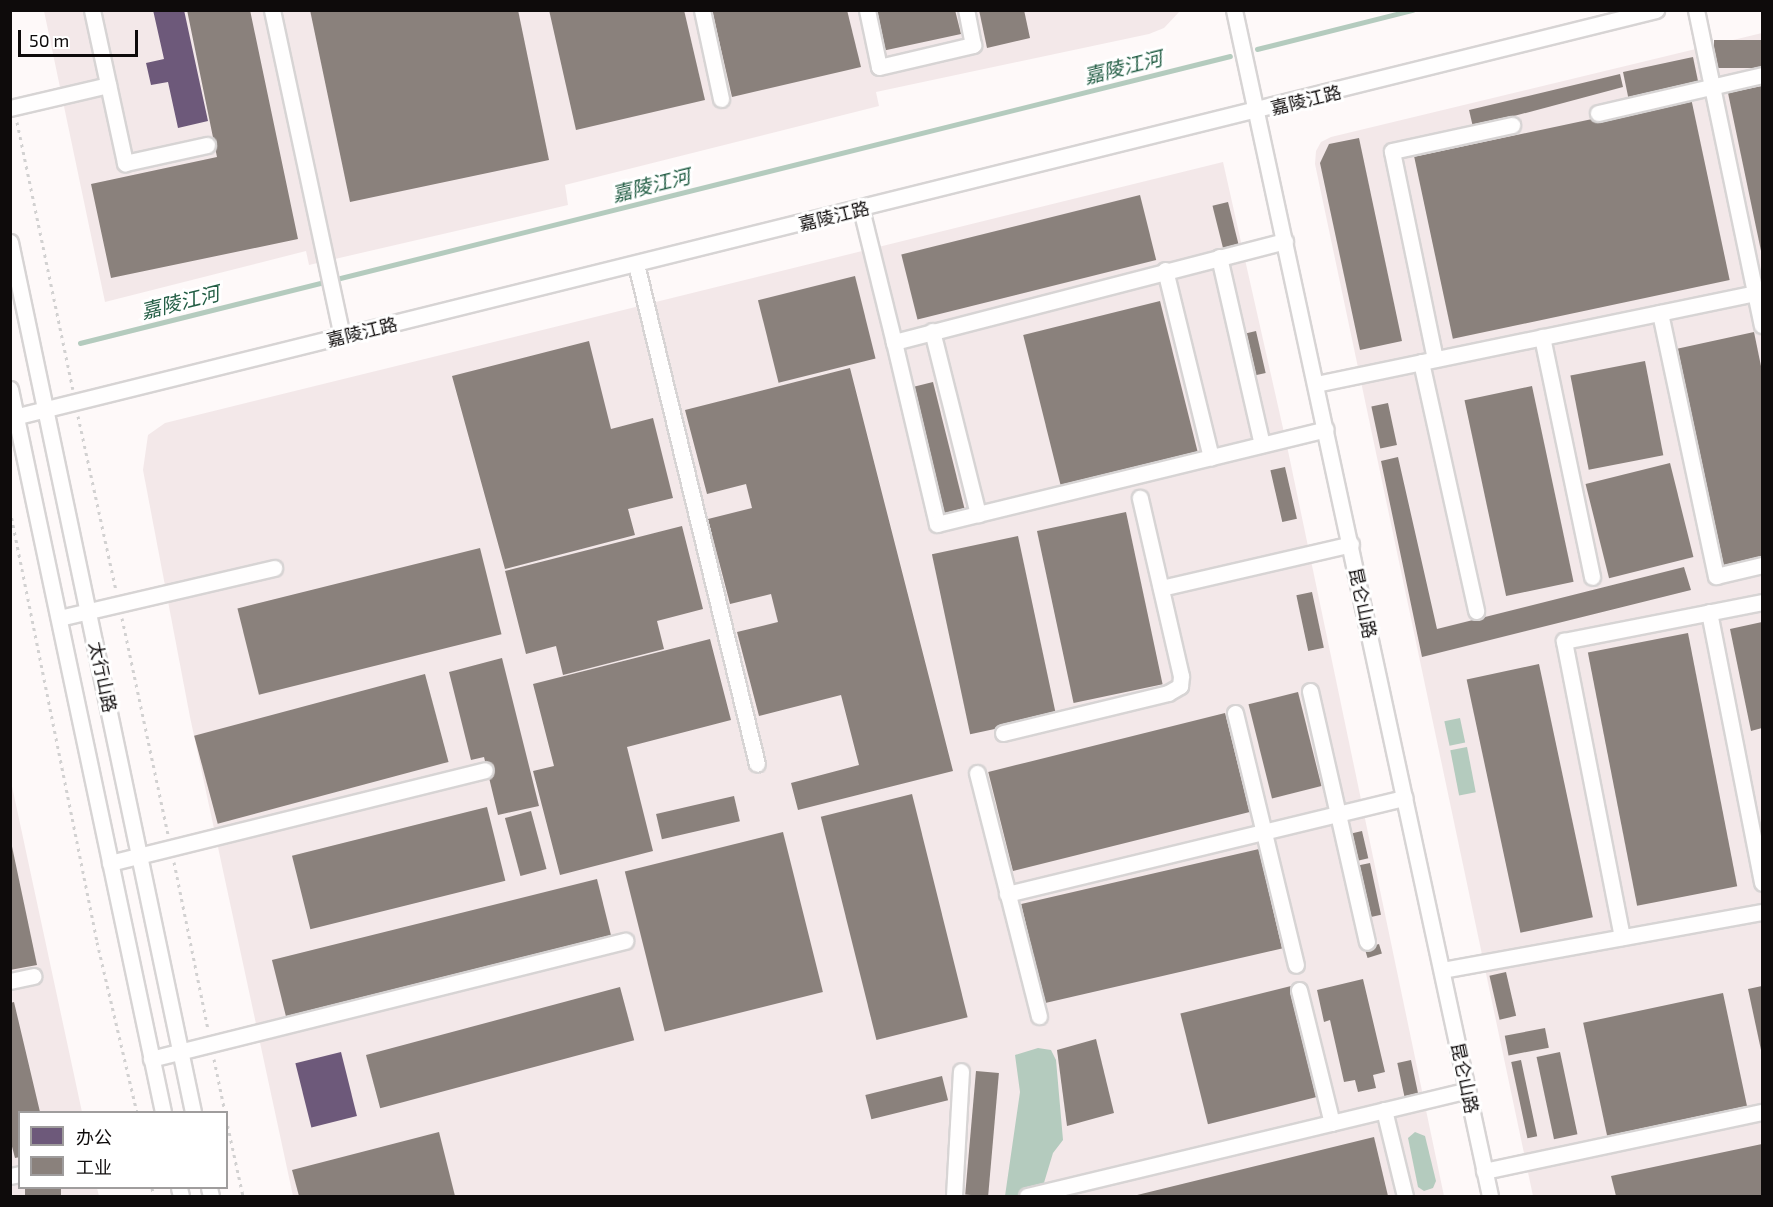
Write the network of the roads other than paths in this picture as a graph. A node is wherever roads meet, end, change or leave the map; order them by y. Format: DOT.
graph roads {
  1 [pos="92,10"];
  2 [pos="272,10"];
  3 [pos="702,10"];
  4 [pos="867,10"];
  5 [pos="966,10"];
  6 [pos="1656,10"];
  7 [pos="1696,10"];
  8 [pos="1235,11"];
  9 [pos="1762,75"];
  10 [pos="108,85"];
  11 [pos="1713,87"];
  12 [pos="721,99"];
  13 [pos="10,108"];
  14 [pos="1257,112"];
  15 [pos="1598,113"];
  16 [pos="1512,126"];
  17 [pos="207,145"];
  18 [pos="861,209"];
  19 [pos="1285,241"];
  20 [pos="10,242"];
  21 [pos="1219,257"];
  22 [pos="636,264"];
  23 [pos="1165,270"];
  24 [pos="1759,293"];
  25 [pos="1660,313"];
  26 [pos="1762,326"];
  27 [pos="932,332"];
  28 [pos="342,336"];
  29 [pos="1542,338"];
  30 [pos="894,342"];
  31 [pos="1428,361"];
  32 [pos="1316,384"];
  33 [pos="10,389"];
  34 [pos="46,410"];
  35 [pos="13,417"];
  36 [pos="1326,429"];
  37 [pos="1262,444"];
  38 [pos="1211,457"];
  39 [pos="1140,498"];
  40 [pos="978,514"];
  41 [pos="1351,544"];
  42 [pos="1762,565"];
  43 [pos="274,568"];
  44 [pos="1592,577"];
  45 [pos="1161,588"];
  46 [pos="1762,602"];
  47 [pos="89,611"];
  48 [pos="1476,611"];
  49 [pos="1709,612"];
  50 [pos="59,618"];
  51 [pos="1310,691"];
  52 [pos="1235,713"];
  53 [pos="1003,733"];
  54 [pos="757,764"];
  55 [pos="485,770"];
  56 [pos="976,773"];
  57 [pos="1405,798"];
  58 [pos="1340,813"];
  59 [pos="1264,832"];
  60 [pos="141,856"];
  61 [pos="110,863"];
  62 [pos="1762,883"];
  63 [pos="1007,894"];
  64 [pos="1762,912"];
  65 [pos="1622,937"];
  66 [pos="626,941"];
  67 [pos="1367,942"];
  68 [pos="1296,965"];
  69 [pos="1442,970"];
  70 [pos="33,976"];
  71 [pos="10,981"];
  72 [pos="1299,990"];
  73 [pos="1039,1016"];
  74 [pos="180,1052"];
  75 [pos="152,1059"];
  76 [pos="960,1071"];
  77 [pos="1467,1090"];
  78 [pos="1384,1110"];
  79 [pos="163,1111"];
  80 [pos="193,1111"];
  81 [pos="1762,1112"];
  82 [pos="1332,1123"];
  83 [pos="1484,1171"];
  84 [pos="954,1197"];
  85 [pos="1027,1197"];
  86 [pos="1405,1197"];
  87 [pos="1490,1197"];
  1 -- 10 [label="street"];
  2 -- 28 [label="street"];
  3 -- 12 [label="street"];
  4 -- 5 [label="street"];
  6 -- 14 [label="street, 嘉陵江路"];
  7 -- 11 [label="street"];
  8 -- 14 [label="street, 昆仑山路"];
  9 -- 11 [label="street"];
  10 -- 13 [label="street"];
  10 -- 17 [label="street"];
  11 -- 15 [label="street"];
  11 -- 24 [label="street"];
  14 -- 18 [label="street, 嘉陵江路"];
  14 -- 19 [label="street, 昆仑山路"];
  16 -- 31 [label="street"];
  18 -- 22 [label="street, 嘉陵江路"];
  18 -- 30 [label="street"];
  19 -- 21 [label="street"];
  19 -- 32 [label="street, 昆仑山路"];
  20 -- 34 [label="street, 太行山路"];
  21 -- 23 [label="street"];
  21 -- 37 [label="street"];
  22 -- 28 [label="street, 嘉陵江路"];
  22 -- 54 [label="street"];
  23 -- 27 [label="street"];
  23 -- 38 [label="street"];
  24 -- 25 [label="street"];
  24 -- 26 [label="street"];
  25 -- 29 [label="street"];
  25 -- 42 [label="street"];
  27 -- 30 [label="street"];
  27 -- 40 [label="street"];
  28 -- 34 [label="street, 嘉陵江路"];
  29 -- 31 [label="street"];
  29 -- 44 [label="street"];
  30 -- 40 [label="street"];
  31 -- 32 [label="street"];
  31 -- 48 [label="street"];
  32 -- 36 [label="street, 昆仑山路"];
  33 -- 35 [label="street, 太行山路"];
  34 -- 35 [label="street, 嘉陵江路"];
  34 -- 47 [label="street, 太行山路"];
  35 -- 50 [label="street, 太行山路"];
  36 -- 37 [label="street"];
  36 -- 41 [label="street, 昆仑山路"];
  37 -- 38 [label="street"];
  38 -- 40 [label="street"];
  39 -- 45 [label="street"];
  41 -- 45 [label="street"];
  41 -- 57 [label="street, 昆仑山路"];
  43 -- 47 [label="street"];
  45 -- 53 [label="street"];
  46 -- 49 [label="street"];
  47 -- 50 [label="street"];
  47 -- 60 [label="street, 太行山路"];
  49 -- 62 [label="street"];
  49 -- 65 [label="street"];
  50 -- 61 [label="street, 太行山路"];
  51 -- 58 [label="street"];
  52 -- 59 [label="street"];
  55 -- 60 [label="street"];
  56 -- 63 [label="street"];
  57 -- 58 [label="street"];
  57 -- 69 [label="street, 昆仑山路"];
  58 -- 59 [label="street"];
  58 -- 67 [label="street"];
  59 -- 63 [label="street"];
  59 -- 68 [label="street"];
  60 -- 61 [label="street"];
  60 -- 74 [label="street, 太行山路"];
  61 -- 75 [label="street, 太行山路"];
  63 -- 73 [label="street"];
  64 -- 65 [label="street"];
  65 -- 69 [label="street"];
  66 -- 74 [label="street"];
  69 -- 77 [label="street, 昆仑山路"];
  70 -- 71 [label="street"];
  72 -- 82 [label="street"];
  74 -- 75 [label="street"];
  74 -- 80 [label="street, 太行山路"];
  75 -- 79 [label="street, 太行山路"];
  76 -- 84 [label="street"];
  77 -- 78 [label="street"];
  77 -- 83 [label="street, 昆仑山路"];
  78 -- 82 [label="street"];
  78 -- 86 [label="street"];
  81 -- 83 [label="street"];
  82 -- 85 [label="street"];
  83 -- 87 [label="street, 昆仑山路"];
}
